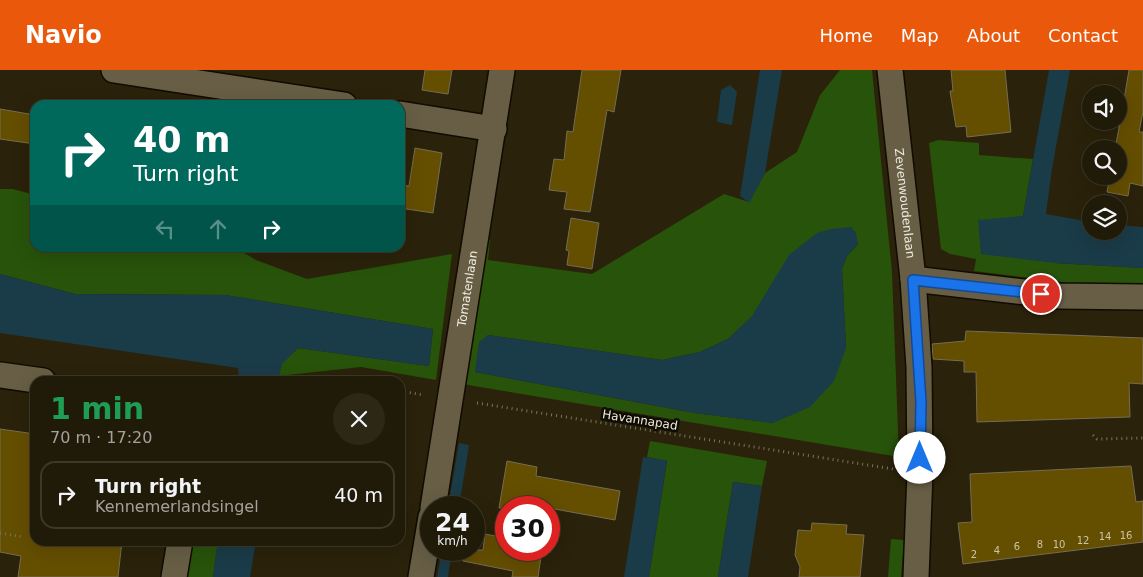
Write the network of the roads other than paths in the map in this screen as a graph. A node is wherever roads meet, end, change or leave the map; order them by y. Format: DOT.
graph roads {
  1 [pos="114,70"];
  2 [pos="502,70"];
  3 [pos="890,70"];
  4 [pos="311,100"];
  5 [pos="405,115"];
  6 [pos="494,129"];
  7 [pos="913,280"];
  8 [pos="1143,297"];
  9 [pos="0,375"];
  10 [pos="30,379"];
  11 [pos="435,496"];
  12 [pos="179,546"];
  13 [pos="424,561"];
  14 [pos="174,577"];
  15 [pos="422,577"];
  16 [pos="916,577"];
  1 -- 4 [label="street"];
  2 -- 6 [label="street, Tomatenlaan"];
  3 -- 7 [label="street, Zevenwoudenlaan"];
  5 -- 6 [label="street"];
  6 -- 11 [label="street, Tomatenlaan"];
  7 -- 8 [label="street"];
  7 -- 16 [label="street, Zevenwoudenlaan"];
  9 -- 10 [label="street"];
  12 -- 14 [label="street"];
  13 -- 15 [label="street"];
}
